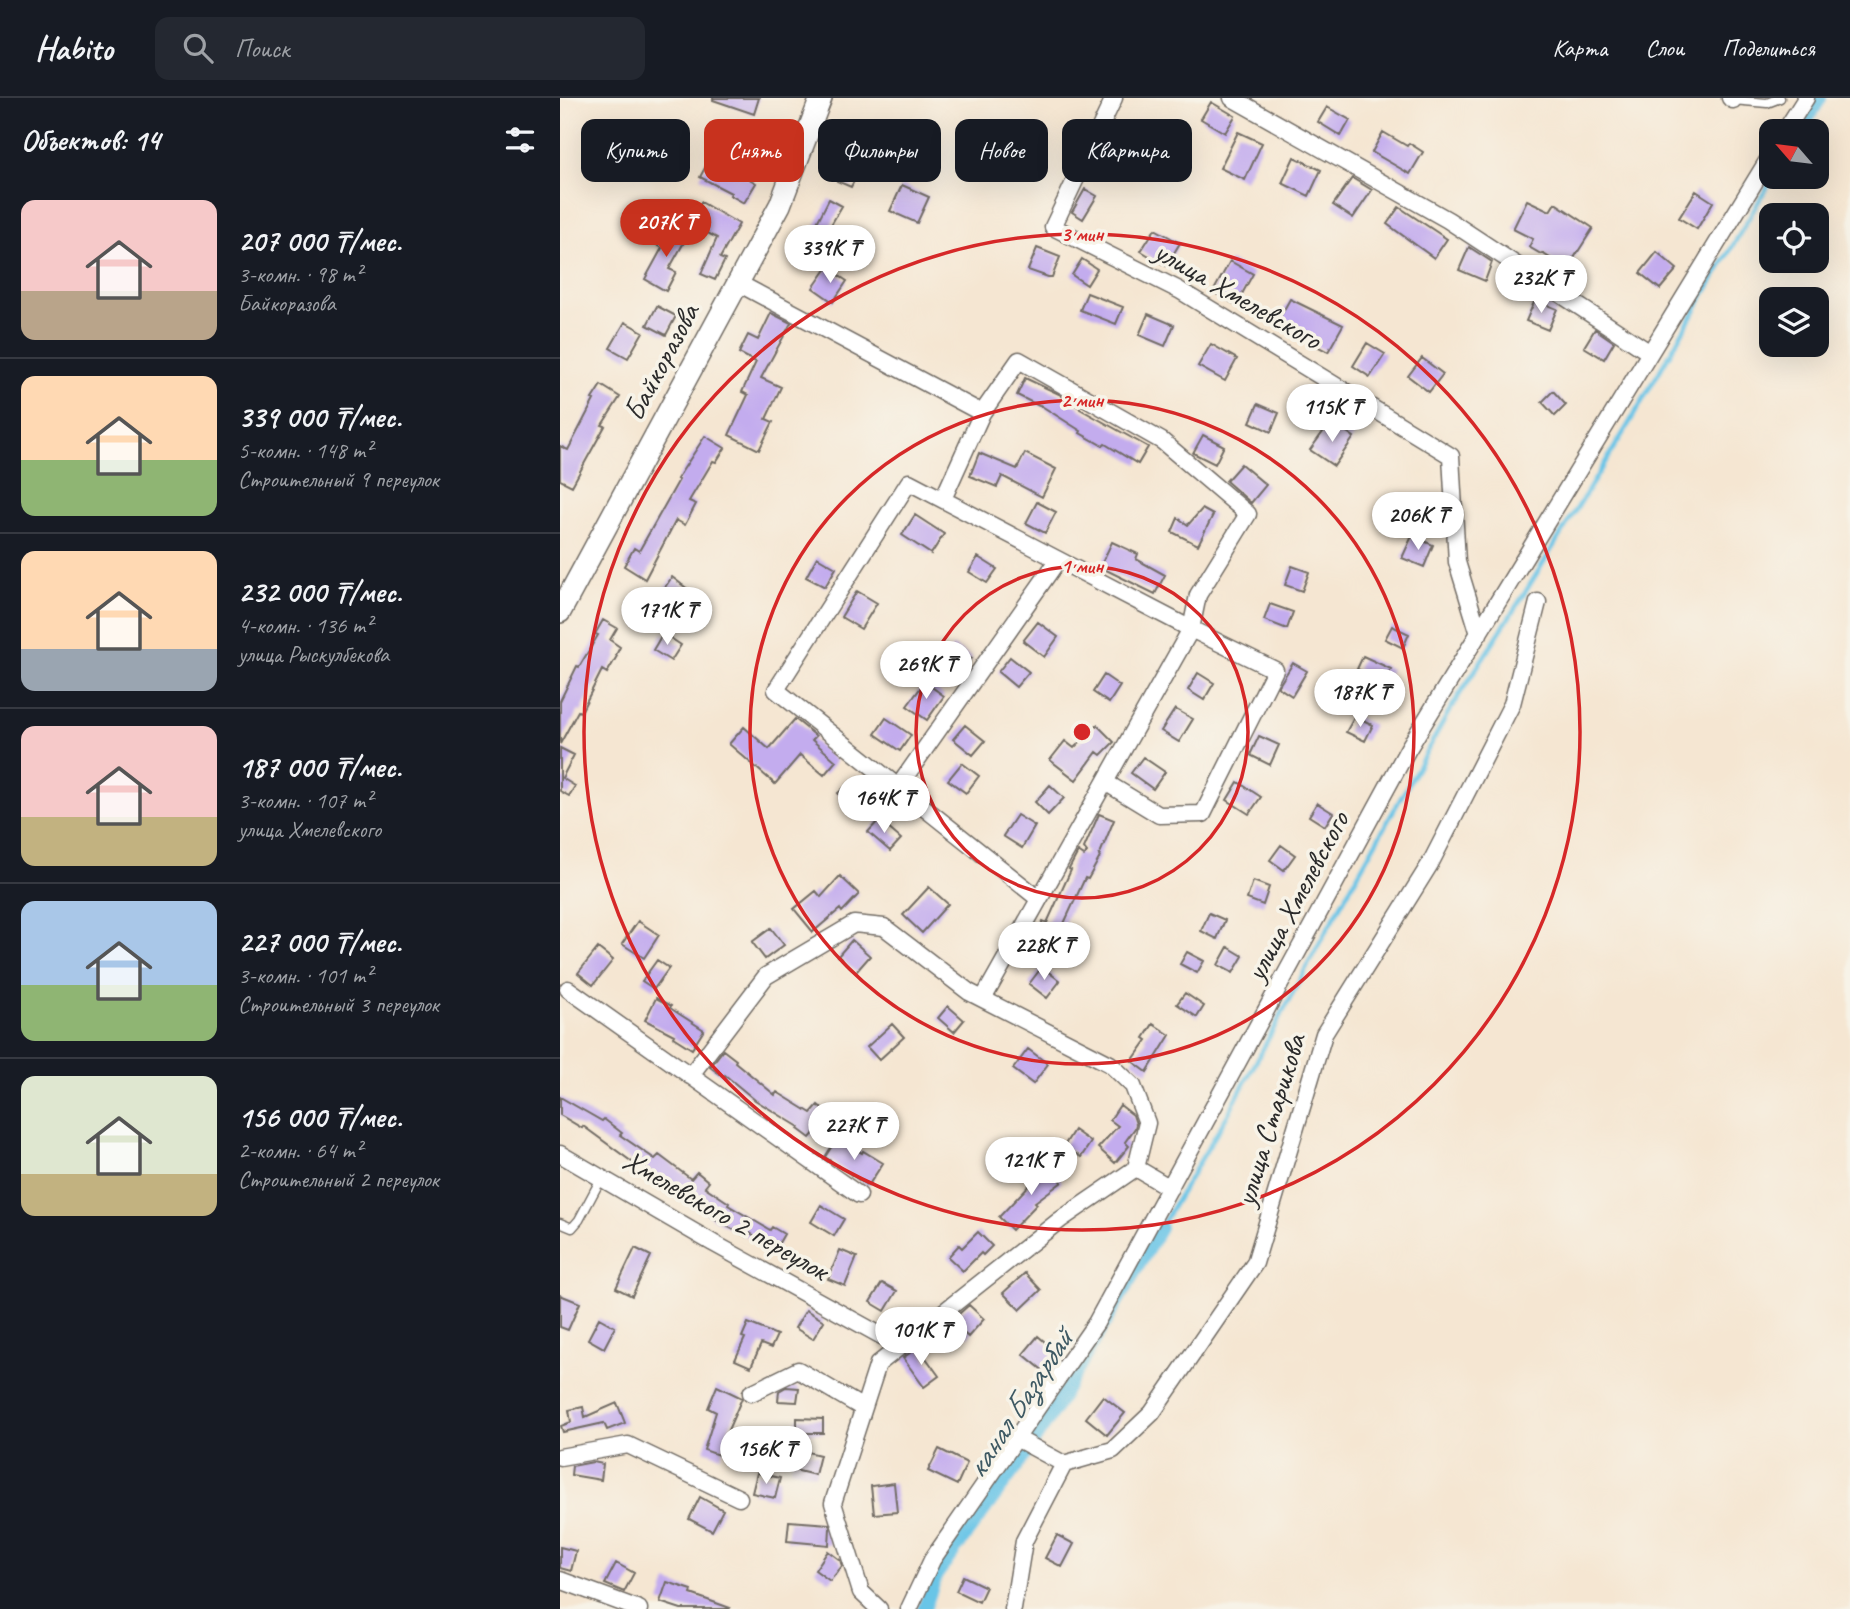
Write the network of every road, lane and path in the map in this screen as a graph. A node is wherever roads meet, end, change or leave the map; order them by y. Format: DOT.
graph roads {
  1 [pos="821,98"];
  2 [pos="1114,98"];
  3 [pos="1232,98"];
  4 [pos="1780,98"];
  5 [pos="1806,98"];
  6 [pos="1732,99"];
  7 [pos="1793,119"];
  8 [pos="1759,175"];
  9 [pos="738,283"];
  10 [pos="1650,353"];
  11 [pos="982,413"];
  12 [pos="943,499"];
  13 [pos="1058,560"];
  14 [pos="1538,602"];
  15 [pos="560,612"];
  16 [pos="1191,629"];
  17 [pos="1479,634"];
  18 [pos="1105,782"];
  19 [pos="898,787"];
  20 [pos="1039,899"];
  21 [pos="568,989"];
  22 [pos="983,999"];
  23 [pos="690,1076"];
  24 [pos="560,1154"];
  25 [pos="1136,1168"];
  26 [pos="603,1177"];
  27 [pos="1170,1188"];
  28 [pos="859,1195"];
  29 [pos="560,1223"];
  30 [pos="900,1346"];
  31 [pos="751,1393"];
  32 [pos="863,1408"];
  33 [pos="1016,1438"];
  34 [pos="560,1457"];
  35 [pos="1060,1462"];
  36 [pos="740,1497"];
  37 [pos="560,1580"];
  38 [pos="639,1609"];
  39 [pos="879,1609"];
  40 [pos="909,1609"];
  41 [pos="1013,1609"];
  1 -- 9 [label="street, Байкоразова"];
  2 -- 17 [label="street, улица Хмелевского"];
  3 -- 10 [label="street"];
  4 -- 6 [label="lane"];
  5 -- 7 [label="street"];
  8 -- 10 [label="street, улица Хмелевского"];
  9 -- 11 [label="street"];
  9 -- 15 [label="street, Байкоразова"];
  10 -- 17 [label="street, улица Хмелевского"];
  11 -- 12 [label="street"];
  11 -- 16 [label="street"];
  12 -- 13 [label="street"];
  12 -- 19 [label="street"];
  13 -- 16 [label="street"];
  13 -- 19 [label="street"];
  14 -- 35 [label="street, улица Старикова"];
  16 -- 18 [label="street"];
  16 -- 18 [label="street"];
  17 -- 27 [label="street, улица Хмелевского"];
  18 -- 20 [label="street"];
  19 -- 20 [label="street"];
  20 -- 22 [label="street"];
  21 -- 23 [label="street"];
  22 -- 23 [label="street"];
  22 -- 25 [label="street"];
  23 -- 28 [label="street"];
  24 -- 26 [label="street, Хмелевского 2 переулок"];
  25 -- 27 [label="street"];
  25 -- 30 [label="street"];
  26 -- 29 [label="lane"];
  26 -- 30 [label="street, Хмелевского 2 переулок"];
  27 -- 33 [label="street, улица Хмелевского"];
  30 -- 32 [label="street"];
  31 -- 32 [label="street"];
  32 -- 39 [label="street"];
  33 -- 35 [label="street"];
  33 -- 40 [label="street, улица Хмелевского"];
  34 -- 36 [label="street"];
  35 -- 41 [label="street"];
  37 -- 38 [label="street"];
}
